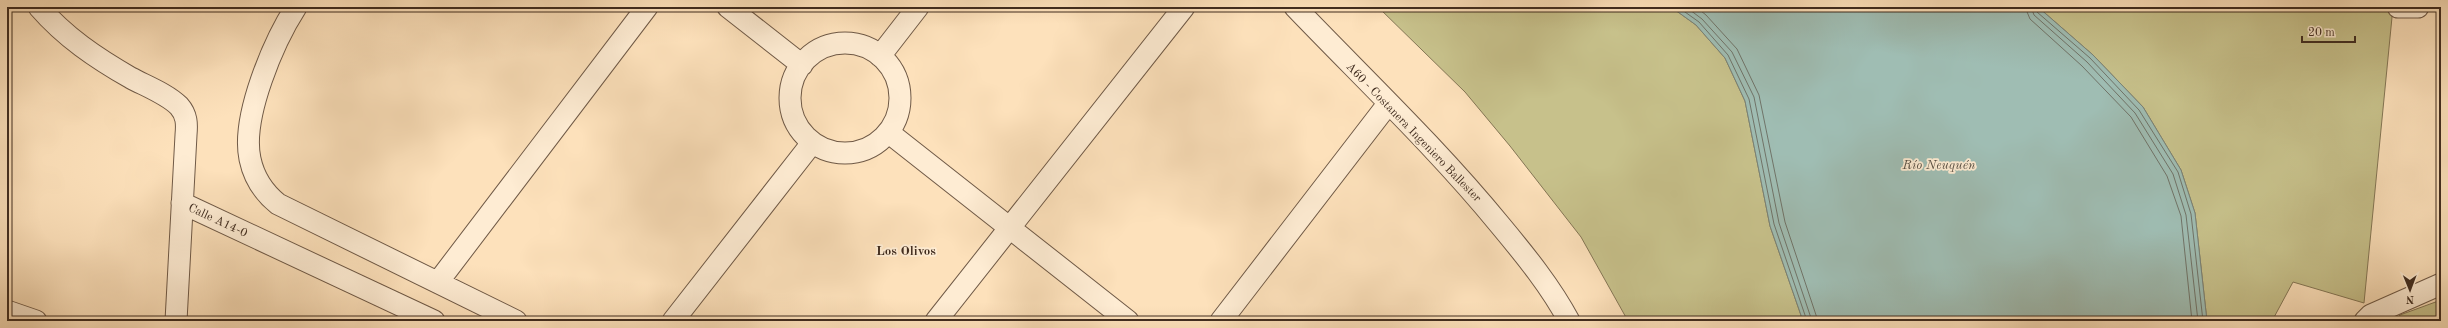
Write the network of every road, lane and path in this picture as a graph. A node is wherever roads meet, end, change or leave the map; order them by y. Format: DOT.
graph roads {
  1 [pos="39,7"];
  2 [pos="296,7"];
  3 [pos="647,7"];
  4 [pos="728,7"];
  5 [pos="918,7"];
  6 [pos="1184,7"];
  7 [pos="1295,7"];
  8 [pos="2398,7"];
  9 [pos="2418,7"];
  10 [pos="880,56"];
  11 [pos="802,65"];
  12 [pos="1388,104"];
  13 [pos="888,132"];
  14 [pos="812,143"];
  15 [pos="182,203"];
  16 [pos="1009,228"];
  17 [pos="438,282"];
  18 [pos="2441,284"];
  19 [pos="7,311"];
  20 [pos="2370,319"];
  21 [pos="36,321"];
  22 [pos="176,321"];
  23 [pos="434,321"];
  24 [pos="516,321"];
  25 [pos="673,321"];
  26 [pos="936,321"];
  27 [pos="1128,321"];
  28 [pos="1221,321"];
  29 [pos="1569,321"];
  1 -- 15 [label="street, Calle A14-0"];
  2 -- 17 [label="street"];
  3 -- 17 [label="street"];
  4 -- 11 [label="street"];
  5 -- 10 [label="street"];
  6 -- 16 [label="street"];
  7 -- 12 [label="street, A60 - Costanera Ingeniero Ballester"];
  8 -- 9 [label="street"];
  10 -- 11 [label="street"];
  10 -- 13 [label="street"];
  11 -- 14 [label="street"];
  12 -- 28 [label="street"];
  12 -- 29 [label="street, A60 - Costanera Ingeniero Ballester"];
  13 -- 14 [label="street"];
  13 -- 16 [label="street"];
  14 -- 25 [label="street"];
  15 -- 22 [label="street"];
  15 -- 23 [label="street, Calle A14-0"];
  16 -- 26 [label="street"];
  16 -- 27 [label="street"];
  17 -- 24 [label="street"];
  18 -- 20 [label="street"];
  19 -- 21 [label="street"];
}
